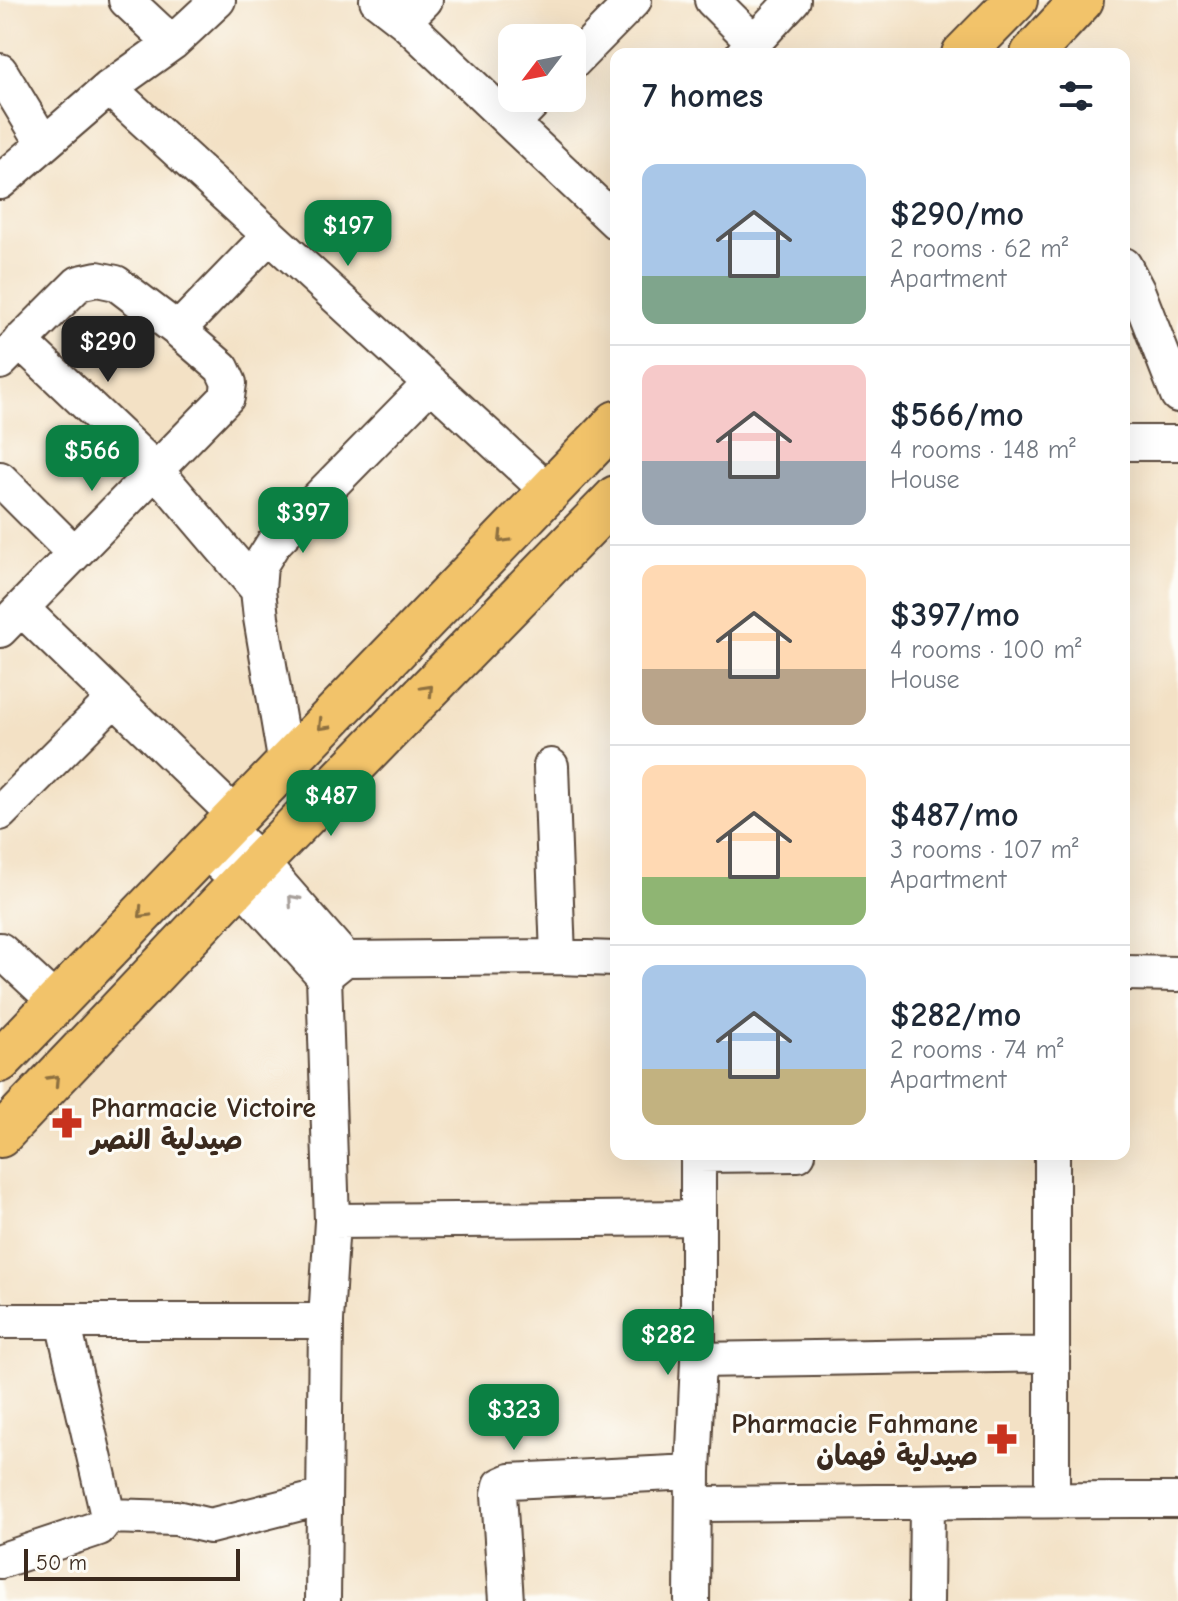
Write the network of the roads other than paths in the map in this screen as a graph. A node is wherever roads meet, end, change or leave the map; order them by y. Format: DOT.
graph roads {
  1 [pos="126,0"];
  2 [pos="218,0"];
  3 [pos="377,0"];
  4 [pos="634,0"];
  5 [pos="712,0"];
  6 [pos="793,0"];
  7 [pos="1016,0"];
  8 [pos="1082,0"];
  9 [pos="414,11"];
  10 [pos="172,43"];
  11 [pos="748,48"];
  12 [pos="969,48"];
  13 [pos="1038,48"];
  14 [pos="586,49"];
  15 [pos="0,71"];
  16 [pos="109,88"];
  17 [pos="524,112"];
  18 [pos="513,123"];
  19 [pos="44,144"];
  20 [pos="0,182"];
  21 [pos="610,204"];
  22 [pos="269,236"];
  23 [pos="1130,277"];
  24 [pos="178,330"];
  25 [pos="10,352"];
  26 [pos="431,383"];
  27 [pos="1178,395"];
  28 [pos="610,428"];
  29 [pos="1130,443"];
  30 [pos="1178,443"];
  31 [pos="155,469"];
  32 [pos="0,479"];
  33 [pos="548,491"];
  34 [pos="610,515"];
  35 [pos="74,553"];
  36 [pos="258,590"];
  37 [pos="6,624"];
  38 [pos="114,699"];
  39 [pos="286,765"];
  40 [pos="551,766"];
  41 [pos="0,813"];
  42 [pos="222,831"];
  43 [pos="250,873"];
  44 [pos="0,950"];
  45 [pos="558,957"];
  46 [pos="610,959"];
  47 [pos="334,967"];
  48 [pos="1130,973"];
  49 [pos="1178,974"];
  50 [pos="56,1002"];
  51 [pos="0,1061"];
  52 [pos="0,1136"];
  53 [pos="698,1160"];
  54 [pos="1052,1160"];
  55 [pos="697,1218"];
  56 [pos="332,1221"];
  57 [pos="0,1321"];
  58 [pos="63,1321"];
  59 [pos="326,1321"];
  60 [pos="1052,1354"];
  61 [pos="698,1360"];
  62 [pos="693,1488"];
  63 [pos="324,1497"];
  64 [pos="1052,1499"];
  65 [pos="1178,1500"];
  66 [pos="927,1502"];
  67 [pos="108,1516"];
  68 [pos="0,1561"];
  69 [pos="323,1601"];
  70 [pos="506,1601"];
  71 [pos="692,1601"];
  72 [pos="926,1601"];
  1 -- 10 [label="street"];
  2 -- 10 [label="street"];
  3 -- 9 [label="street"];
  4 -- 14 [label="street"];
  5 -- 11 [label="street"];
  6 -- 11 [label="street"];
  7 -- 12 [label="main road"];
  8 -- 13 [label="main road"];
  9 -- 18 [label="street"];
  10 -- 16 [label="street"];
  15 -- 19 [label="street"];
  16 -- 19 [label="street"];
  16 -- 22 [label="street"];
  17 -- 18 [label="street"];
  18 -- 21 [label="street"];
  19 -- 20 [label="street"];
  22 -- 24 [label="street"];
  22 -- 26 [label="street"];
  23 -- 27 [label="street"];
  24 -- 25 [label="street"];
  24 -- 31 [label="street"];
  25 -- 31 [label="street"];
  26 -- 33 [label="street"];
  26 -- 36 [label="street"];
  28 -- 33 [label="main road"];
  29 -- 30 [label="street"];
  31 -- 35 [label="street"];
  31 -- 36 [label="street"];
  32 -- 35 [label="street"];
  33 -- 39 [label="main road, one-way"];
  43 -- 34 [label="main road, one-way"];
  35 -- 37 [label="street"];
  36 -- 39 [label="street"];
  37 -- 38 [label="street"];
  38 -- 41 [label="street"];
  38 -- 42 [label="street"];
  39 -- 42 [label="main road"];
  40 -- 45 [label="street"];
  42 -- 43 [label="street"];
  42 -- 50 [label="main road, one-way"];
  43 -- 47 [label="street"];
  52 -- 43 [label="main road, one-way"];
  44 -- 50 [label="street"];
  45 -- 46 [label="street"];
  45 -- 47 [label="street"];
  47 -- 56 [label="street"];
  48 -- 49 [label="street"];
  50 -- 51 [label="main road"];
  53 -- 55 [label="street"];
  54 -- 60 [label="street"];
  55 -- 56 [label="street"];
  55 -- 61 [label="street"];
  56 -- 59 [label="street"];
  57 -- 58 [label="street"];
  58 -- 59 [label="street"];
  58 -- 67 [label="street"];
  59 -- 63 [label="street"];
  60 -- 61 [label="street"];
  60 -- 64 [label="street"];
  61 -- 62 [label="street"];
  62 -- 66 [label="street"];
  62 -- 70 [label="street"];
  62 -- 71 [label="street"];
  63 -- 67 [label="street"];
  63 -- 69 [label="street"];
  64 -- 65 [label="street"];
  64 -- 66 [label="street"];
  66 -- 72 [label="street"];
  67 -- 68 [label="street"];
}
